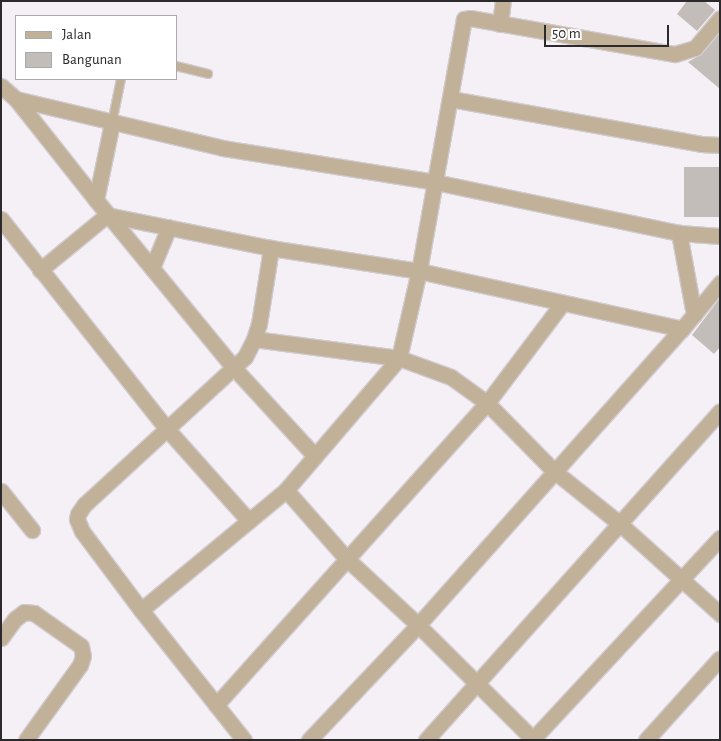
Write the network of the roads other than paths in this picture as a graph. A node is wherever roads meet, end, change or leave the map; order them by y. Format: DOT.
graph roads {
  1 [pos="503,1"];
  2 [pos="720,18"];
  3 [pos="500,24"];
  4 [pos="178,66"];
  5 [pos="208,74"];
  6 [pos="121,80"];
  7 [pos="1,86"];
  8 [pos="16,99"];
  9 [pos="451,99"];
  10 [pos="112,123"];
  11 [pos="720,145"];
  12 [pos="435,182"];
  13 [pos="96,200"];
  14 [pos="107,215"];
  15 [pos="1,219"];
  16 [pos="169,227"];
  17 [pos="679,233"];
  18 [pos="720,236"];
  19 [pos="271,248"];
  20 [pos="152,268"];
  21 [pos="40,270"];
  22 [pos="419,271"];
  23 [pos="720,283"];
  24 [pos="562,304"];
  25 [pos="694,315"];
  26 [pos="682,329"];
  27 [pos="254,339"];
  28 [pos="399,358"];
  29 [pos="234,368"];
  30 [pos="487,403"];
  31 [pos="720,411"];
  32 [pos="167,429"];
  33 [pos="315,456"];
  34 [pos="554,471"];
  35 [pos="286,490"];
  36 [pos="1,491"];
  37 [pos="249,521"];
  38 [pos="620,523"];
  39 [pos="32,530"];
  40 [pos="720,538"];
  41 [pos="346,558"];
  42 [pos="682,580"];
  43 [pos="141,610"];
  44 [pos="720,614"];
  45 [pos="418,625"];
  46 [pos="1,638"];
  47 [pos="720,658"];
  48 [pos="477,684"];
  49 [pos="216,705"];
  50 [pos="533,739"];
  51 [pos="26,740"];
  52 [pos="244,740"];
  53 [pos="309,740"];
  54 [pos="426,740"];
  55 [pos="646,740"];
  1 -- 3 [label="street"];
  2 -- 3 [label="street"];
  3 -- 9 [label="street"];
  4 -- 5 [label="lane"];
  6 -- 10 [label="lane"];
  7 -- 8 [label="street"];
  8 -- 10 [label="street"];
  8 -- 13 [label="street"];
  9 -- 11 [label="street"];
  9 -- 12 [label="street"];
  10 -- 12 [label="street"];
  10 -- 13 [label="street"];
  12 -- 17 [label="street"];
  12 -- 22 [label="street"];
  13 -- 14 [label="street"];
  14 -- 16 [label="street"];
  14 -- 20 [label="street"];
  14 -- 21 [label="street"];
  15 -- 21 [label="street"];
  16 -- 19 [label="street"];
  16 -- 20 [label="street"];
  17 -- 18 [label="street"];
  17 -- 25 [label="street"];
  19 -- 22 [label="street"];
  19 -- 27 [label="street"];
  20 -- 29 [label="street"];
  21 -- 32 [label="street"];
  22 -- 24 [label="street"];
  22 -- 28 [label="street"];
  23 -- 25 [label="street"];
  24 -- 26 [label="street"];
  24 -- 30 [label="street"];
  25 -- 26 [label="street"];
  26 -- 34 [label="street"];
  27 -- 28 [label="street"];
  27 -- 29 [label="street"];
  28 -- 30 [label="street"];
  28 -- 33 [label="street"];
  29 -- 32 [label="street"];
  29 -- 33 [label="street"];
  30 -- 34 [label="street"];
  30 -- 41 [label="street"];
  31 -- 38 [label="street"];
  32 -- 37 [label="street"];
  32 -- 43 [label="street"];
  33 -- 35 [label="street"];
  34 -- 38 [label="street"];
  34 -- 45 [label="street"];
  35 -- 37 [label="street"];
  35 -- 41 [label="street"];
  36 -- 39 [label="street"];
  37 -- 43 [label="street"];
  38 -- 42 [label="street"];
  38 -- 48 [label="street"];
  40 -- 42 [label="street"];
  41 -- 45 [label="street"];
  41 -- 49 [label="street"];
  42 -- 44 [label="street"];
  42 -- 50 [label="street"];
  43 -- 49 [label="street"];
  45 -- 48 [label="street"];
  45 -- 53 [label="street"];
  46 -- 51 [label="street"];
  47 -- 55 [label="street"];
  48 -- 50 [label="street"];
  48 -- 54 [label="street"];
  49 -- 52 [label="street"];
}
